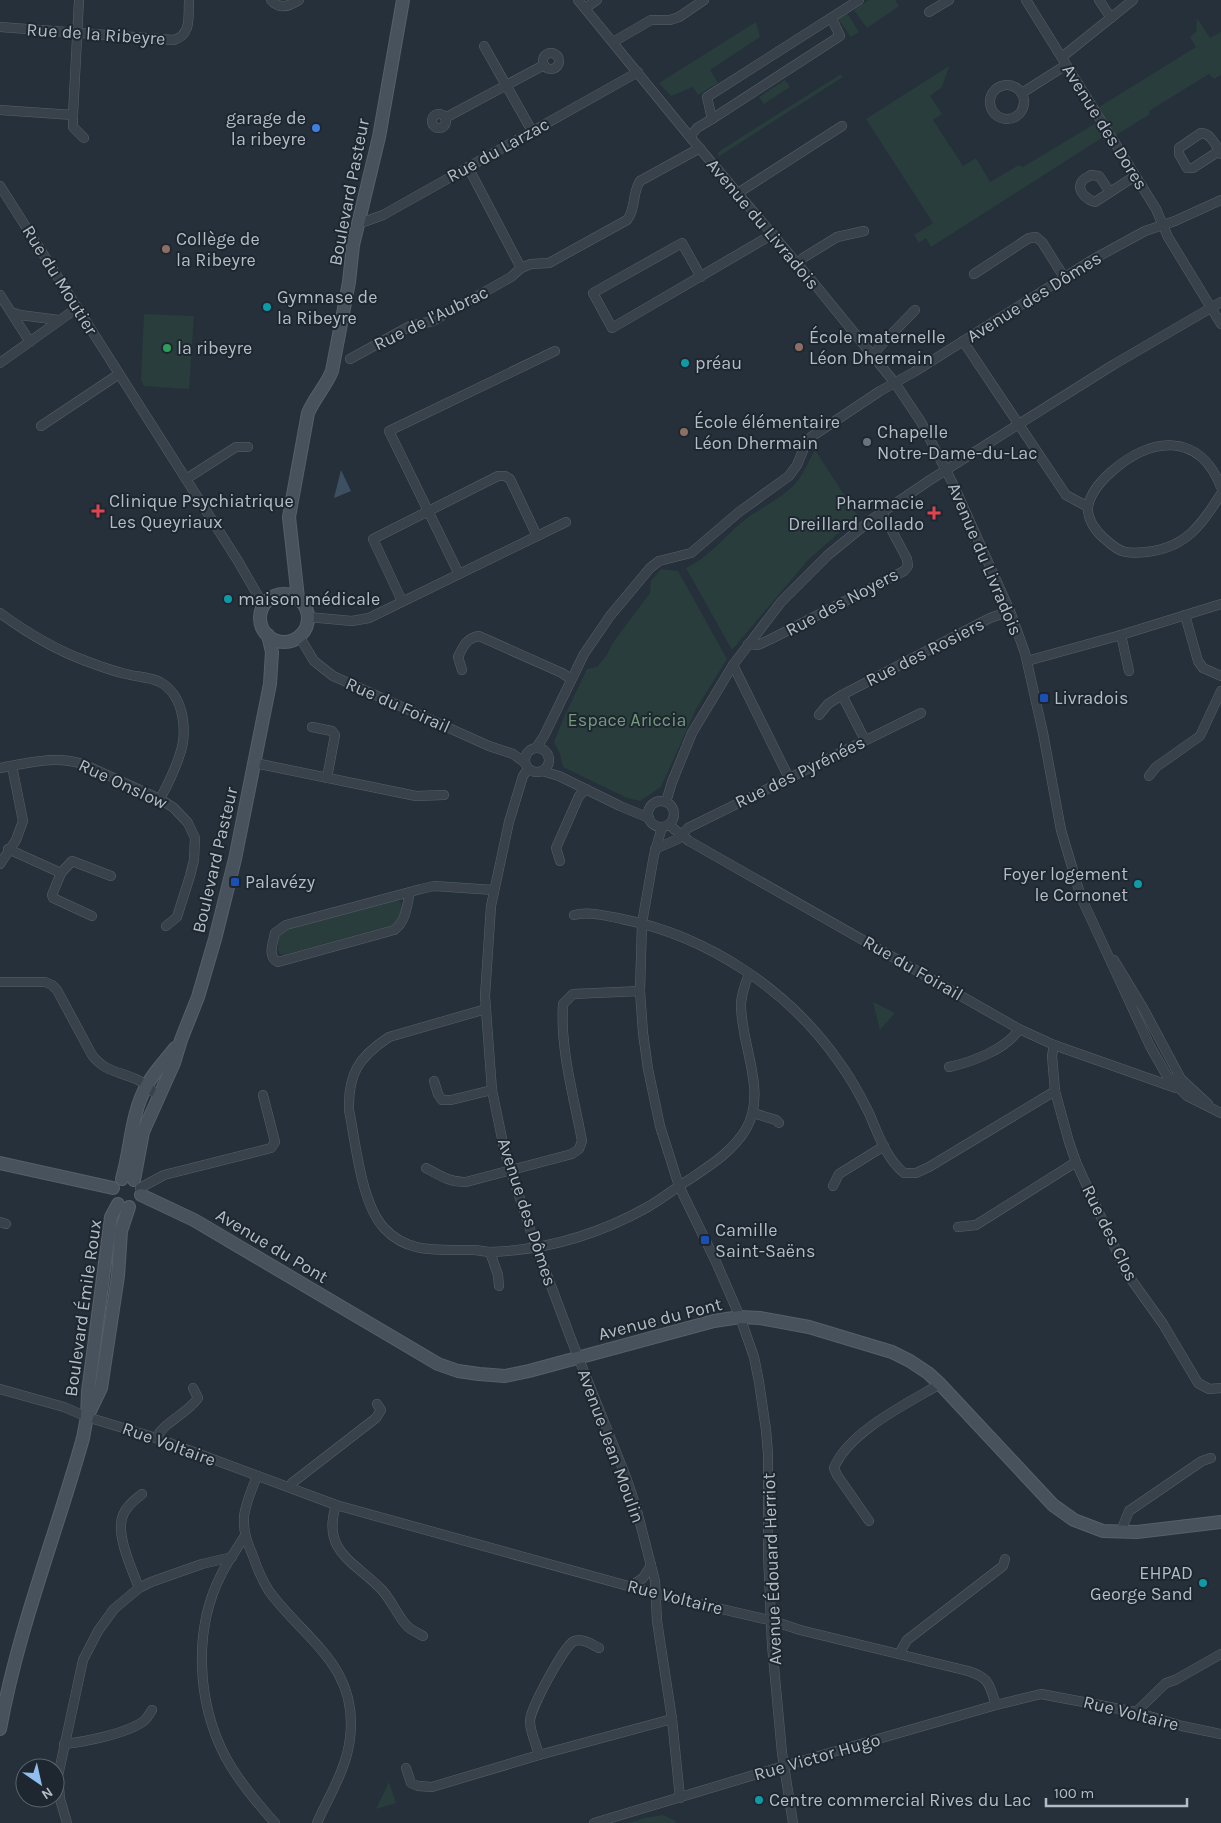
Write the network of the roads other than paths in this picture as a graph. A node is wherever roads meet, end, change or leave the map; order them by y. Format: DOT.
graph roads {
  1 [pos="79,0"];
  2 [pos="190,0"];
  3 [pos="271,0"];
  4 [pos="299,0"];
  5 [pos="403,0"];
  6 [pos="578,0"];
  7 [pos="597,0"];
  8 [pos="704,0"];
  9 [pos="859,0"];
  10 [pos="948,0"];
  11 [pos="1026,0"];
  12 [pos="1099,0"];
  13 [pos="1133,0"];
  14 [pos="585,8"];
  15 [pos="929,12"];
  16 [pos="1111,18"];
  17 [pos="832,19"];
  18 [pos="0,27"];
  19 [pos="76,32"];
  20 [pos="613,42"];
  21 [pos="484,46"];
  22 [pos="1064,61"];
  23 [pos="544,65"];
  24 [pos="638,72"];
  25 [pos="506,86"];
  26 [pos="1022,93"];
  27 [pos="0,110"];
  28 [pos="73,115"];
  29 [pos="445,118"];
  30 [pos="712,119"];
  31 [pos="842,126"];
  32 [pos="532,131"];
  33 [pos="690,137"];
  34 [pos="84,138"];
  35 [pos="700,148"];
  36 [pos="1220,153"];
  37 [pos="468,167"];
  38 [pos="1135,176"];
  39 [pos="0,186"];
  40 [pos="1110,192"];
  41 [pos="738,194"];
  42 [pos="1221,200"];
  43 [pos="358,224"];
  44 [pos="1162,225"];
  45 [pos="864,231"];
  46 [pos="773,234"];
  47 [pos="798,264"];
  48 [pos="521,268"];
  49 [pos="974,274"];
  50 [pos="701,277"];
  51 [pos="1064,277"];
  52 [pos="0,295"];
  53 [pos="1221,302"];
  54 [pos="77,308"];
  55 [pos="1211,308"];
  56 [pos="914,310"];
  57 [pos="11,312"];
  58 [pos="59,320"];
  59 [pos="1221,324"];
  60 [pos="963,341"];
  61 [pos="30,342"];
  62 [pos="555,351"];
  63 [pos="873,356"];
  64 [pos="350,359"];
  65 [pos="0,363"];
  66 [pos="119,374"];
  67 [pos="895,383"];
  68 [pos="1018,425"];
  69 [pos="41,426"];
  70 [pos="248,447"];
  71 [pos="946,470"];
  72 [pos="186,479"];
  73 [pos="1221,487"];
  74 [pos="1221,494"];
  75 [pos="1088,507"];
  76 [pos="429,511"];
  77 [pos="882,512"];
  78 [pos="566,522"];
  79 [pos="537,536"];
  80 [pos="294,562"];
  81 [pos="459,574"];
  82 [pos="282,594"];
  83 [pos="298,598"];
  84 [pos="402,601"];
  85 [pos="265,604"];
  86 [pos="1221,604"];
  87 [pos="1010,611"];
  88 [pos="0,613"];
  89 [pos="1185,615"];
  90 [pos="308,617"];
  91 [pos="268,635"];
  92 [pos="1121,635"];
  93 [pos="299,636"];
  94 [pos="284,642"];
  95 [pos="748,644"];
  96 [pos="1028,662"];
  97 [pos="733,665"];
  98 [pos="462,670"];
  99 [pos="1130,671"];
  100 [pos="1221,676"];
  101 [pos="571,679"];
  102 [pos="270,684"];
  103 [pos="1221,691"];
  104 [pos="842,695"];
  105 [pos="921,713"];
  106 [pos="819,715"];
  107 [pos="312,727"];
  108 [pos="865,740"];
  109 [pos="532,749"];
  110 [pos="513,754"];
  111 [pos="549,760"];
  112 [pos="255,763"];
  113 [pos="12,766"];
  114 [pos="526,766"];
  115 [pos="0,768"];
  116 [pos="542,771"];
  117 [pos="559,776"];
  118 [pos="1149,776"];
  119 [pos="328,778"];
  120 [pos="789,778"];
  121 [pos="586,789"];
  122 [pos="444,795"];
  123 [pos="160,799"];
  124 [pos="666,802"];
  125 [pos="651,806"];
  126 [pos="631,809"];
  127 [pos="674,816"];
  128 [pos="649,818"];
  129 [pos="666,826"];
  130 [pos="682,835"];
  131 [pos="655,849"];
  132 [pos="8,850"];
  133 [pos="560,862"];
  134 [pos="0,864"];
  135 [pos="61,873"];
  136 [pos="111,876"];
  137 [pos="494,890"];
  138 [pos="410,892"];
  139 [pos="574,915"];
  140 [pos="92,916"];
  141 [pos="642,923"];
  142 [pos="166,926"];
  143 [pos="1098,936"];
  144 [pos="749,974"];
  145 [pos="0,982"];
  146 [pos="640,991"];
  147 [pos="486,1009"];
  148 [pos="1019,1029"];
  149 [pos="181,1040"];
  150 [pos="1054,1045"];
  151 [pos="949,1066"];
  152 [pos="1167,1076"];
  153 [pos="434,1081"];
  154 [pos="1154,1081"];
  155 [pos="1180,1084"];
  156 [pos="146,1085"];
  157 [pos="492,1090"];
  158 [pos="1055,1091"];
  159 [pos="263,1095"];
  160 [pos="158,1096"];
  161 [pos="753,1113"];
  162 [pos="1221,1113"];
  163 [pos="779,1123"];
  164 [pos="884,1146"];
  165 [pos="1076,1162"];
  166 [pos="0,1163"];
  167 [pos="426,1168"];
  168 [pos="510,1170"];
  169 [pos="135,1185"];
  170 [pos="680,1186"];
  171 [pos="833,1186"];
  172 [pos="113,1188"];
  173 [pos="124,1206"];
  174 [pos="958,1227"];
  175 [pos="536,1247"];
  176 [pos="490,1252"];
  177 [pos="499,1286"];
  178 [pos="740,1317"];
  179 [pos="579,1357"];
  180 [pos="940,1384"];
  181 [pos="193,1388"];
  182 [pos="1221,1388"];
  183 [pos="0,1390"];
  184 [pos="378,1404"];
  185 [pos="87,1417"];
  186 [pos="156,1438"];
  187 [pos="1211,1458"];
  188 [pos="257,1476"];
  189 [pos="290,1487"];
  190 [pos="142,1494"];
  191 [pos="336,1505"];
  192 [pos="869,1522"];
  193 [pos="1221,1522"];
  194 [pos="1121,1531"];
  195 [pos="244,1536"];
  196 [pos="232,1557"];
  197 [pos="1005,1559"];
  198 [pos="650,1565"];
  199 [pos="630,1586"];
  200 [pos="139,1588"];
  201 [pos="656,1594"];
  202 [pos="773,1621"];
  203 [pos="423,1636"];
  204 [pos="599,1648"];
  205 [pos="899,1654"];
  206 [pos="1221,1654"];
  207 [pos="1041,1694"];
  208 [pos="996,1705"];
  209 [pos="152,1710"];
  210 [pos="1136,1712"];
  211 [pos="672,1720"];
  212 [pos="0,1729"];
  213 [pos="1221,1734"];
  214 [pos="64,1744"];
  215 [pos="539,1755"];
  216 [pos="784,1766"];
  217 [pos="406,1768"];
  218 [pos="680,1798"];
  219 [pos="67,1823"];
  220 [pos="273,1823"];
  221 [pos="317,1823"];
  222 [pos="594,1823"];
  223 [pos="793,1823"];
  1 -- 19 [label="street"];
  2 -- 19 [label="street, Rue de la Ribeyre"];
  3 -- 4 [label="street"];
  5 -- 43 [label="main road, Boulevard Pasteur"];
  6 -- 14 [label="street, Avenue du Livradois"];
  7 -- 14 [label="street"];
  8 -- 20 [label="street"];
  9 -- 17 [label="street"];
  10 -- 15 [label="street"];
  11 -- 22 [label="street"];
  12 -- 16 [label="street"];
  13 -- 16 [label="street, Avenue des Dores"];
  14 -- 20 [label="street, Avenue du Livradois"];
  16 -- 22 [label="street, Avenue des Dores"];
  17 -- 30 [label="street"];
  17 -- 30 [label="street"];
  18 -- 19 [label="street, Rue de la Ribeyre"];
  19 -- 28 [label="street"];
  20 -- 24 [label="street, Avenue du Livradois"];
  21 -- 25 [label="street"];
  22 -- 26 [label="street"];
  22 -- 38 [label="street, Avenue des Dores"];
  23 -- 25 [label="street"];
  24 -- 32 [label="street, Rue du Larzac"];
  24 -- 33 [label="street, Avenue du Livradois"];
  25 -- 29 [label="street"];
  25 -- 32 [label="street"];
  27 -- 28 [label="street"];
  28 -- 34 [label="street"];
  30 -- 33 [label="street"];
  31 -- 41 [label="street"];
  32 -- 37 [label="street, Rue du Larzac"];
  33 -- 35 [label="street, Avenue du Livradois"];
  35 -- 41 [label="street, Avenue du Livradois"];
  35 -- 48 [label="street, Rue de l'Aubrac"];
  36 -- 36 [label="street"];
  37 -- 43 [label="street, Rue du Larzac"];
  37 -- 48 [label="street"];
  38 -- 40 [label="street"];
  38 -- 44 [label="street, Avenue des Dores"];
  39 -- 54 [label="street, Rue du Moutier"];
  41 -- 46 [label="street, Avenue du Livradois"];
  42 -- 44 [label="street, Avenue des Dômes"];
  43 -- 80 [label="main road, Boulevard Pasteur"];
  44 -- 51 [label="street, Avenue des Dômes"];
  44 -- 55 [label="street, Avenue des Dores"];
  45 -- 47 [label="street"];
  46 -- 47 [label="street, Avenue du Livradois"];
  46 -- 50 [label="street"];
  47 -- 63 [label="street, Avenue du Livradois"];
  48 -- 64 [label="street, Rue de l'Aubrac"];
  49 -- 51 [label="street"];
  50 -- 50 [label="street"];
  51 -- 60 [label="street, Avenue des Dômes"];
  52 -- 57 [label="street"];
  53 -- 55 [label="street"];
  54 -- 58 [label="street"];
  54 -- 66 [label="street, Rue du Moutier"];
  55 -- 59 [label="street, Avenue des Dores"];
  55 -- 68 [label="street"];
  56 -- 63 [label="street"];
  57 -- 58 [label="street"];
  57 -- 61 [label="street"];
  58 -- 61 [label="street"];
  60 -- 67 [label="street, Avenue des Dômes"];
  60 -- 68 [label="street"];
  61 -- 65 [label="street"];
  62 -- 76 [label="street"];
  63 -- 67 [label="street, Avenue du Livradois"];
  66 -- 69 [label="street"];
  66 -- 72 [label="street, Rue du Moutier"];
  67 -- 71 [label="street, Avenue du Livradois"];
  67 -- 101 [label="street, Avenue des Dômes"];
  68 -- 71 [label="street"];
  68 -- 75 [label="street"];
  70 -- 72 [label="street"];
  71 -- 77 [label="street"];
  71 -- 87 [label="street, Avenue du Livradois"];
  72 -- 85 [label="street, Rue du Moutier"];
  73 -- 75 [label="street"];
  74 -- 75 [label="street"];
  76 -- 79 [label="street"];
  76 -- 81 [label="street"];
  76 -- 84 [label="street"];
  77 -- 95 [label="street"];
  77 -- 95 [label="street, Rue des Noyers"];
  78 -- 79 [label="street"];
  79 -- 81 [label="street"];
  80 -- 82 [label="main road, Boulevard Pasteur"];
  80 -- 83 [label="main road, Boulevard Pasteur"];
  81 -- 84 [label="street"];
  82 -- 83 [label="main road"];
  82 -- 85 [label="main road"];
  83 -- 90 [label="main road"];
  84 -- 90 [label="street"];
  85 -- 91 [label="main road"];
  86 -- 89 [label="street"];
  87 -- 96 [label="street, Avenue du Livradois"];
  87 -- 104 [label="street, Rue des Rosiers"];
  88 -- 123 [label="street"];
  89 -- 92 [label="street"];
  89 -- 100 [label="street"];
  90 -- 93 [label="main road"];
  91 -- 94 [label="main road"];
  91 -- 102 [label="main road, Boulevard Pasteur"];
  92 -- 96 [label="street"];
  92 -- 99 [label="street"];
  93 -- 94 [label="main road"];
  93 -- 110 [label="street, Rue du Foirail"];
  94 -- 102 [label="main road, Boulevard Pasteur"];
  95 -- 97 [label="street"];
  96 -- 143 [label="street, Avenue du Livradois"];
  97 -- 120 [label="street"];
  97 -- 124 [label="street"];
  98 -- 101 [label="street"];
  101 -- 109 [label="street, Avenue des Dômes"];
  102 -- 112 [label="main road, Boulevard Pasteur"];
  103 -- 118 [label="street"];
  104 -- 106 [label="street, Rue des Rosiers"];
  104 -- 108 [label="street"];
  105 -- 108 [label="street, Rue des Pyrénées"];
  107 -- 119 [label="street"];
  108 -- 120 [label="street, Rue des Pyrénées"];
  109 -- 110 [label="street, Rue du Foirail"];
  109 -- 111 [label="street"];
  109 -- 114 [label="street"];
  110 -- 114 [label="street, Rue du Foirail"];
  111 -- 116 [label="street"];
  111 -- 117 [label="street"];
  112 -- 119 [label="street"];
  112 -- 149 [label="main road, Boulevard Pasteur"];
  113 -- 115 [label="street, Rue Onslow"];
  113 -- 123 [label="street, Rue Onslow"];
  113 -- 132 [label="street"];
  114 -- 116 [label="street"];
  114 -- 137 [label="street, Avenue des Dômes"];
  116 -- 117 [label="street"];
  117 -- 121 [label="street"];
  119 -- 122 [label="street"];
  120 -- 130 [label="street, Rue des Pyrénées"];
  121 -- 126 [label="street"];
  121 -- 133 [label="street"];
  123 -- 142 [label="street, Rue Onslow"];
  124 -- 125 [label="street"];
  124 -- 127 [label="street"];
  125 -- 126 [label="street"];
  125 -- 128 [label="street"];
  126 -- 128 [label="street"];
  127 -- 129 [label="street"];
  127 -- 130 [label="street"];
  128 -- 129 [label="street"];
  129 -- 130 [label="street, Rue du Foirail"];
  129 -- 131 [label="street, Avenue Édouard Herriot"];
  130 -- 131 [label="street, Rue des Pyrénées"];
  130 -- 148 [label="street, Rue du Foirail"];
  131 -- 141 [label="street, Avenue Édouard Herriot"];
  132 -- 134 [label="street"];
  132 -- 135 [label="street"];
  135 -- 136 [label="street"];
  135 -- 140 [label="street"];
  137 -- 138 [label="street"];
  137 -- 147 [label="street, Avenue des Dômes"];
  138 -- 138 [label="street"];
  139 -- 141 [label="street"];
  141 -- 144 [label="street"];
  141 -- 146 [label="street, Avenue Édouard Herriot"];
  143 -- 152 [label="street, Avenue du Livradois"];
  143 -- 155 [label="street, Avenue du Livradois"];
  144 -- 161 [label="street"];
  144 -- 164 [label="street"];
  145 -- 156 [label="street"];
  146 -- 168 [label="street"];
  146 -- 170 [label="street, Avenue Édouard Herriot"];
  147 -- 157 [label="street, Avenue des Dômes"];
  147 -- 176 [label="street"];
  148 -- 150 [label="street, Rue du Foirail"];
  148 -- 151 [label="street"];
  149 -- 156 [label="main road, Boulevard Pasteur"];
  149 -- 160 [label="main road, Boulevard Pasteur"];
  150 -- 154 [label="street, Rue du Foirail"];
  150 -- 158 [label="street, Rue des Clos"];
  152 -- 154 [label="street"];
  152 -- 155 [label="street"];
  153 -- 157 [label="street"];
  154 -- 155 [label="street, Rue du Foirail"];
  155 -- 162 [label="street, Rue du Foirail"];
  156 -- 160 [label="street"];
  156 -- 169 [label="main road, Boulevard Pasteur"];
  157 -- 168 [label="street, Avenue des Dômes"];
  158 -- 164 [label="street"];
  158 -- 165 [label="street, Rue des Clos"];
  159 -- 169 [label="street"];
  160 -- 169 [label="main road, Boulevard Pasteur"];
  161 -- 163 [label="street"];
  161 -- 170 [label="street"];
  164 -- 171 [label="street"];
  165 -- 174 [label="street"];
  165 -- 182 [label="street, Rue des Clos"];
  166 -- 172 [label="main road"];
  167 -- 168 [label="street"];
  168 -- 175 [label="street, Avenue des Dômes"];
  169 -- 172 [label="main road"];
  169 -- 173 [label="main road"];
  169 -- 179 [label="main road, Avenue du Pont"];
  170 -- 175 [label="street"];
  170 -- 178 [label="street, Avenue Édouard Herriot"];
  172 -- 173 [label="main road"];
  173 -- 185 [label="main road, Boulevard Émile Roux"];
  175 -- 176 [label="street"];
  175 -- 179 [label="street, Avenue des Dômes"];
  176 -- 177 [label="street"];
  178 -- 179 [label="main road, Avenue du Pont"];
  178 -- 180 [label="main road, Avenue du Pont"];
  178 -- 202 [label="street, Avenue Édouard Herriot"];
  179 -- 198 [label="street, Avenue Jean Moulin"];
  180 -- 192 [label="street"];
  180 -- 194 [label="main road, Avenue du Pont"];
  181 -- 186 [label="street"];
  183 -- 185 [label="street, Rue Voltaire"];
  184 -- 189 [label="street"];
  185 -- 186 [label="street, Rue Voltaire"];
  185 -- 212 [label="main road, Boulevard Émile Roux"];
  186 -- 188 [label="street, Rue Voltaire"];
  187 -- 194 [label="street"];
  188 -- 189 [label="street, Rue Voltaire"];
  188 -- 195 [label="street"];
  189 -- 191 [label="street, Rue Voltaire"];
  190 -- 200 [label="street"];
  191 -- 199 [label="street, Rue Voltaire"];
  191 -- 203 [label="street"];
  193 -- 194 [label="main road, Avenue du Pont"];
  195 -- 196 [label="street"];
  195 -- 221 [label="street"];
  196 -- 200 [label="street"];
  196 -- 220 [label="street"];
  197 -- 205 [label="street"];
  198 -- 199 [label="street"];
  198 -- 201 [label="street, Avenue Jean Moulin"];
  199 -- 201 [label="street, Rue Voltaire"];
  200 -- 214 [label="street"];
  201 -- 202 [label="street, Rue Voltaire"];
  201 -- 211 [label="street, Avenue Jean Moulin"];
  202 -- 205 [label="street, Rue Voltaire"];
  202 -- 216 [label="street, Avenue Édouard Herriot"];
  204 -- 215 [label="street"];
  205 -- 208 [label="street, Rue Voltaire"];
  206 -- 210 [label="street"];
  207 -- 208 [label="street, Rue Victor Hugo"];
  207 -- 210 [label="street, Rue Voltaire"];
  208 -- 216 [label="street, Rue Victor Hugo"];
  209 -- 214 [label="street"];
  210 -- 213 [label="street, Rue Voltaire"];
  211 -- 215 [label="street"];
  211 -- 218 [label="street, Avenue Jean Moulin"];
  214 -- 219 [label="street"];
  215 -- 217 [label="street"];
  216 -- 218 [label="street, Rue Victor Hugo"];
  216 -- 223 [label="street, Avenue Édouard Herriot"];
  218 -- 222 [label="street, Rue Victor Hugo"];
}
